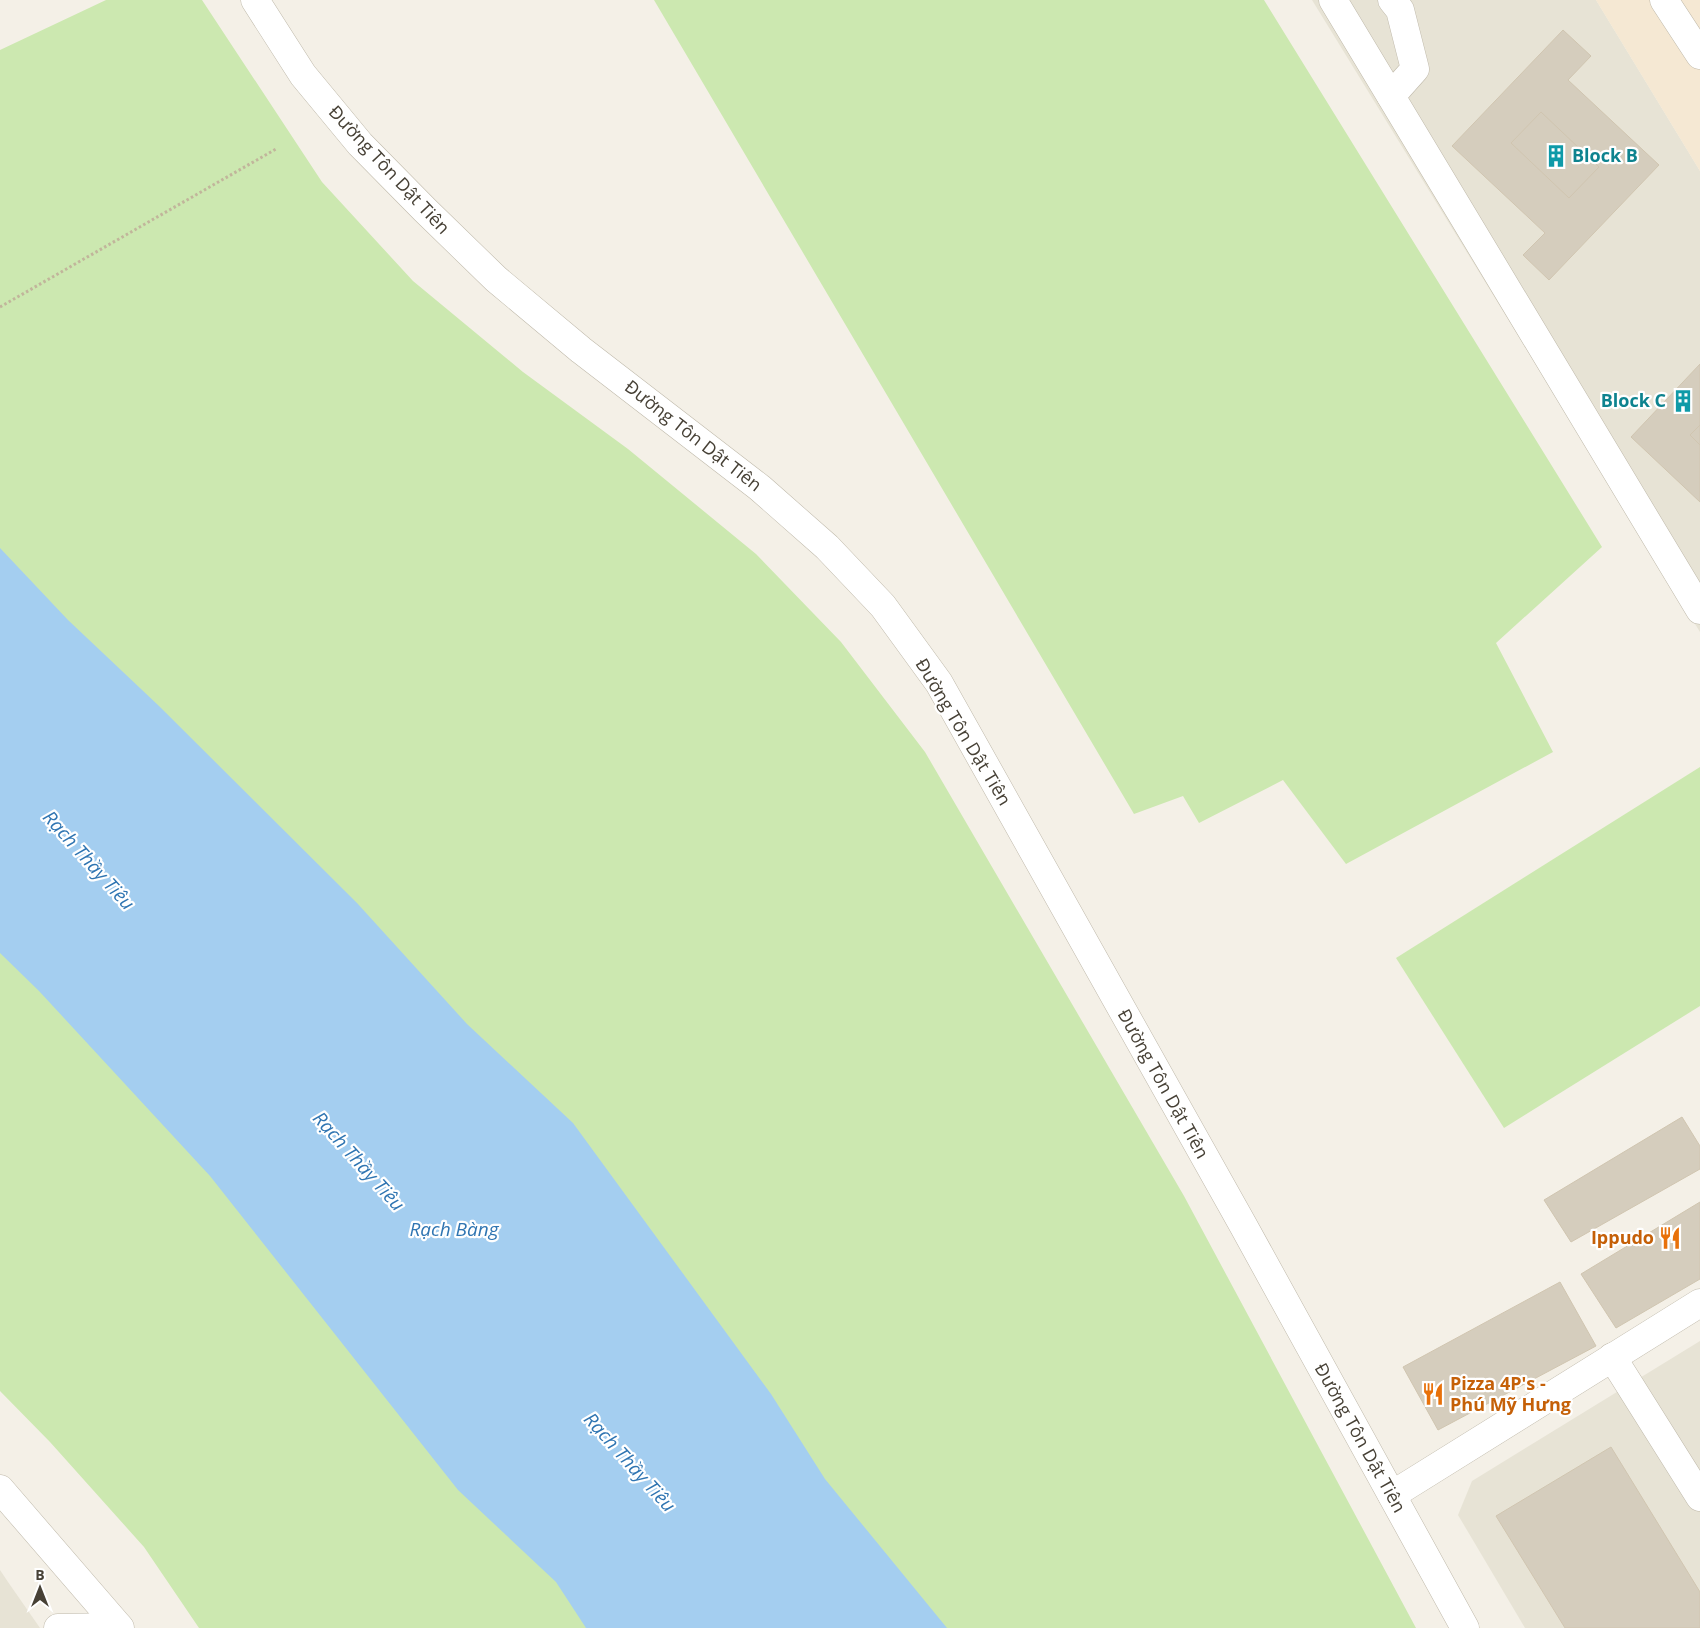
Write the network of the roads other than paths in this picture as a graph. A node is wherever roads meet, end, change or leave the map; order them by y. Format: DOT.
graph roads {
  1 [pos="255,0"];
  2 [pos="1333,0"];
  3 [pos="1392,0"];
  4 [pos="1664,0"];
  5 [pos="1700,55"];
  6 [pos="1391,96"];
  7 [pos="1700,610"];
  8 [pos="1700,1302"];
  9 [pos="1612,1357"];
  10 [pos="0,1489"];
  11 [pos="1392,1495"];
  12 [pos="1700,1497"];
  13 [pos="120,1627"];
  14 [pos="58,1628"];
  15 [pos="1465,1628"];
  1 -- 11 [label="street, Đường Tôn Dật Tiên"];
  2 -- 6 [label="street"];
  3 -- 6 [label="street"];
  4 -- 5 [label="street"];
  6 -- 7 [label="street"];
  8 -- 9 [label="street"];
  9 -- 11 [label="street"];
  9 -- 12 [label="street"];
  10 -- 13 [label="street"];
  11 -- 15 [label="street, Đường Tôn Dật Tiên"];
  13 -- 14 [label="street"];
}
